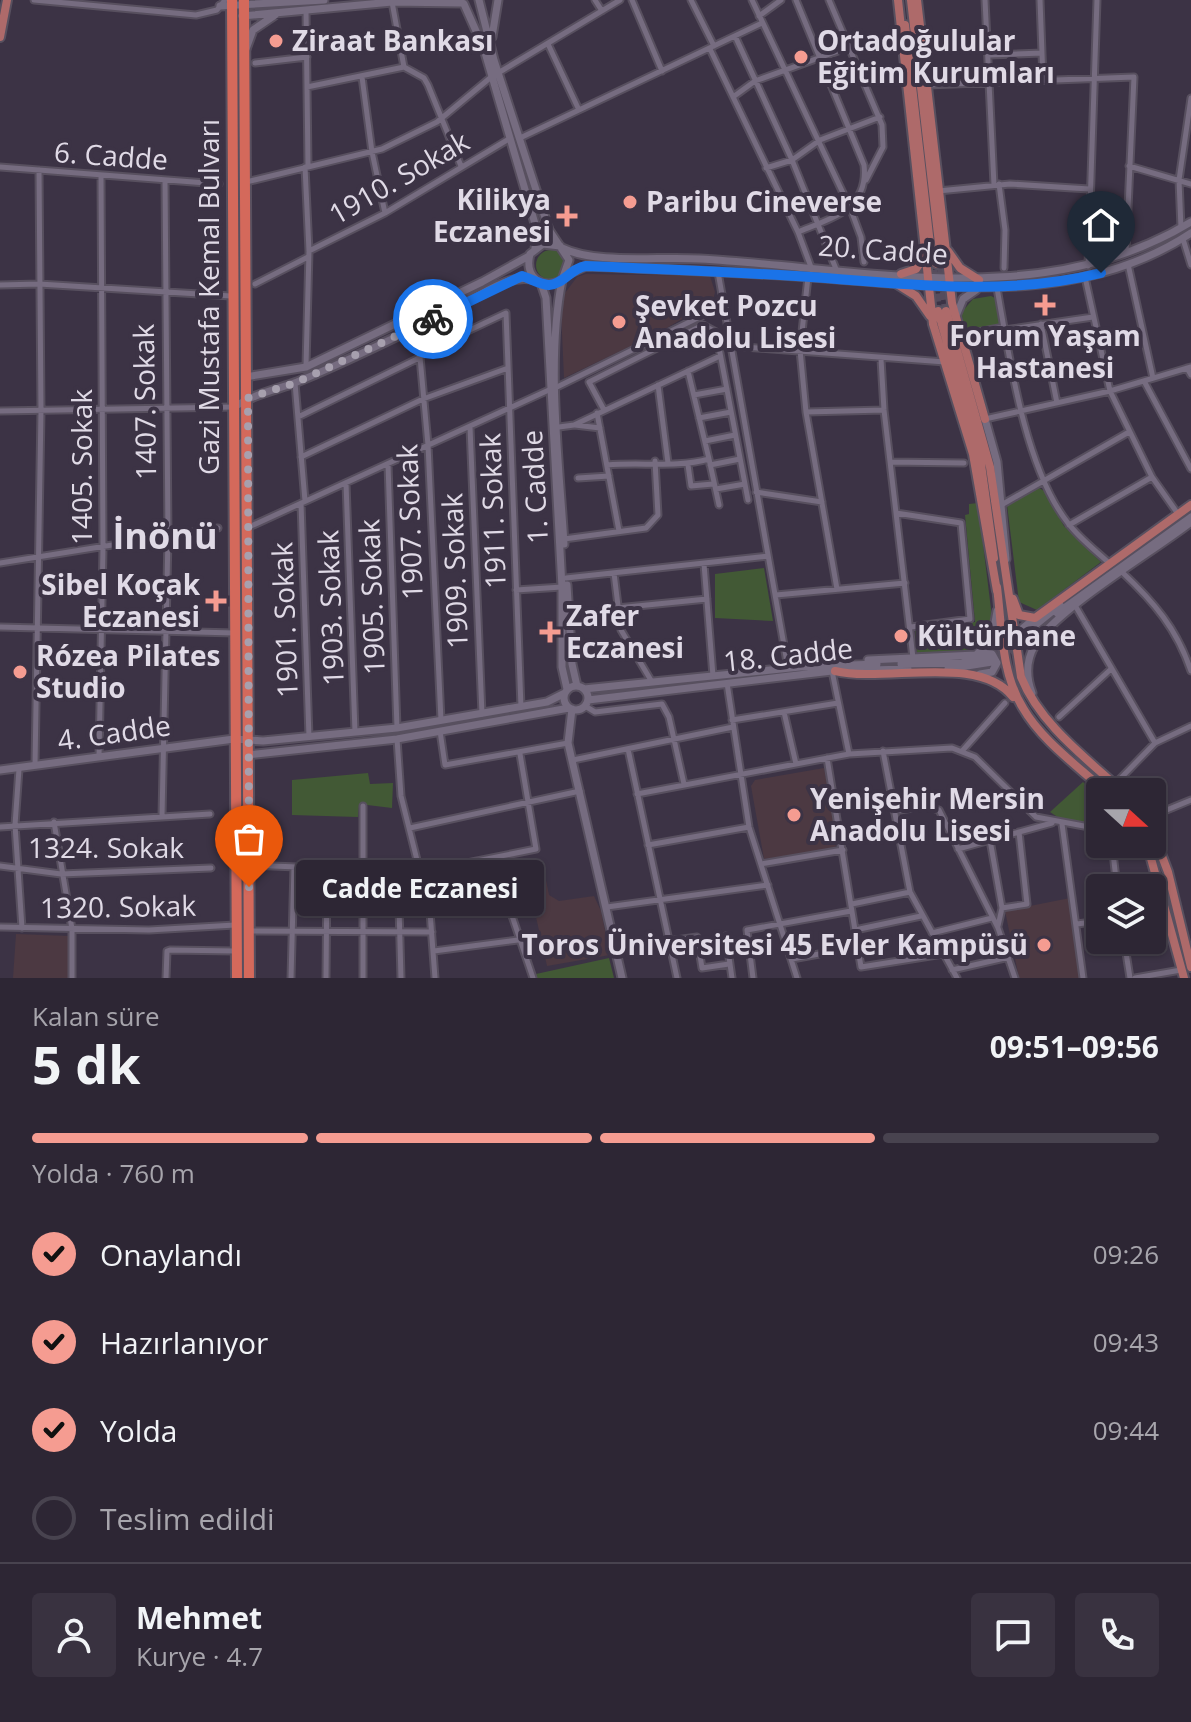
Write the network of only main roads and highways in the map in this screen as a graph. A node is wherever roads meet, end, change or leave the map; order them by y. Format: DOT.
graph roads {
  1 [pos="900,0"];
  2 [pos="914,0"];
  3 [pos="244,2"];
  4 [pos="227,3"];
  5 [pos="4,5"];
  6 [pos="0,37"];
  7 [pos="936,251"];
  8 [pos="901,274"];
  9 [pos="897,284"];
  10 [pos="980,284"];
  11 [pos="942,309"];
  12 [pos="933,324"];
  13 [pos="985,419"];
  14 [pos="1191,507"];
  15 [pos="1006,579"];
  16 [pos="997,591"];
  17 [pos="834,671"];
  18 [pos="1023,708"];
  19 [pos="1091,778"];
  20 [pos="1108,778"];
  21 [pos="1152,858"];
  22 [pos="1163,858"];
  23 [pos="1188,965"];
  24 [pos="237,978"];
  25 [pos="249,978"];
  1 -- 7 [label="main road"];
  2 -- 7 [label="main road"];
  2 -- 7 [label="main road"];
  3 -- 25 [label="highway, Gazi Mustafa Kemal Bulvarı"];
  4 -- 24 [label="highway, Gazi Mustafa Kemal Bulvarı"];
  5 -- 6 [label="main road"];
  7 -- 8 [label="main road"];
  7 -- 10 [label="main road"];
  7 -- 11 [label="main road"];
  7 -- 11 [label="main road"];
  9 -- 12 [label="main road"];
  11 -- 12 [label="main road"];
  11 -- 13 [label="main road"];
  11 -- 15 [label="main road"];
  11 -- 16 [label="main road"];
  12 -- 16 [label="main road"];
  14 -- 15 [label="main road"];
  15 -- 20 [label="main road"];
  16 -- 18 [label="main road"];
  17 -- 18 [label="main road"];
  18 -- 19 [label="main road"];
  21 -- 23 [label="main road"];
  22 -- 23 [label="main road"];
}
